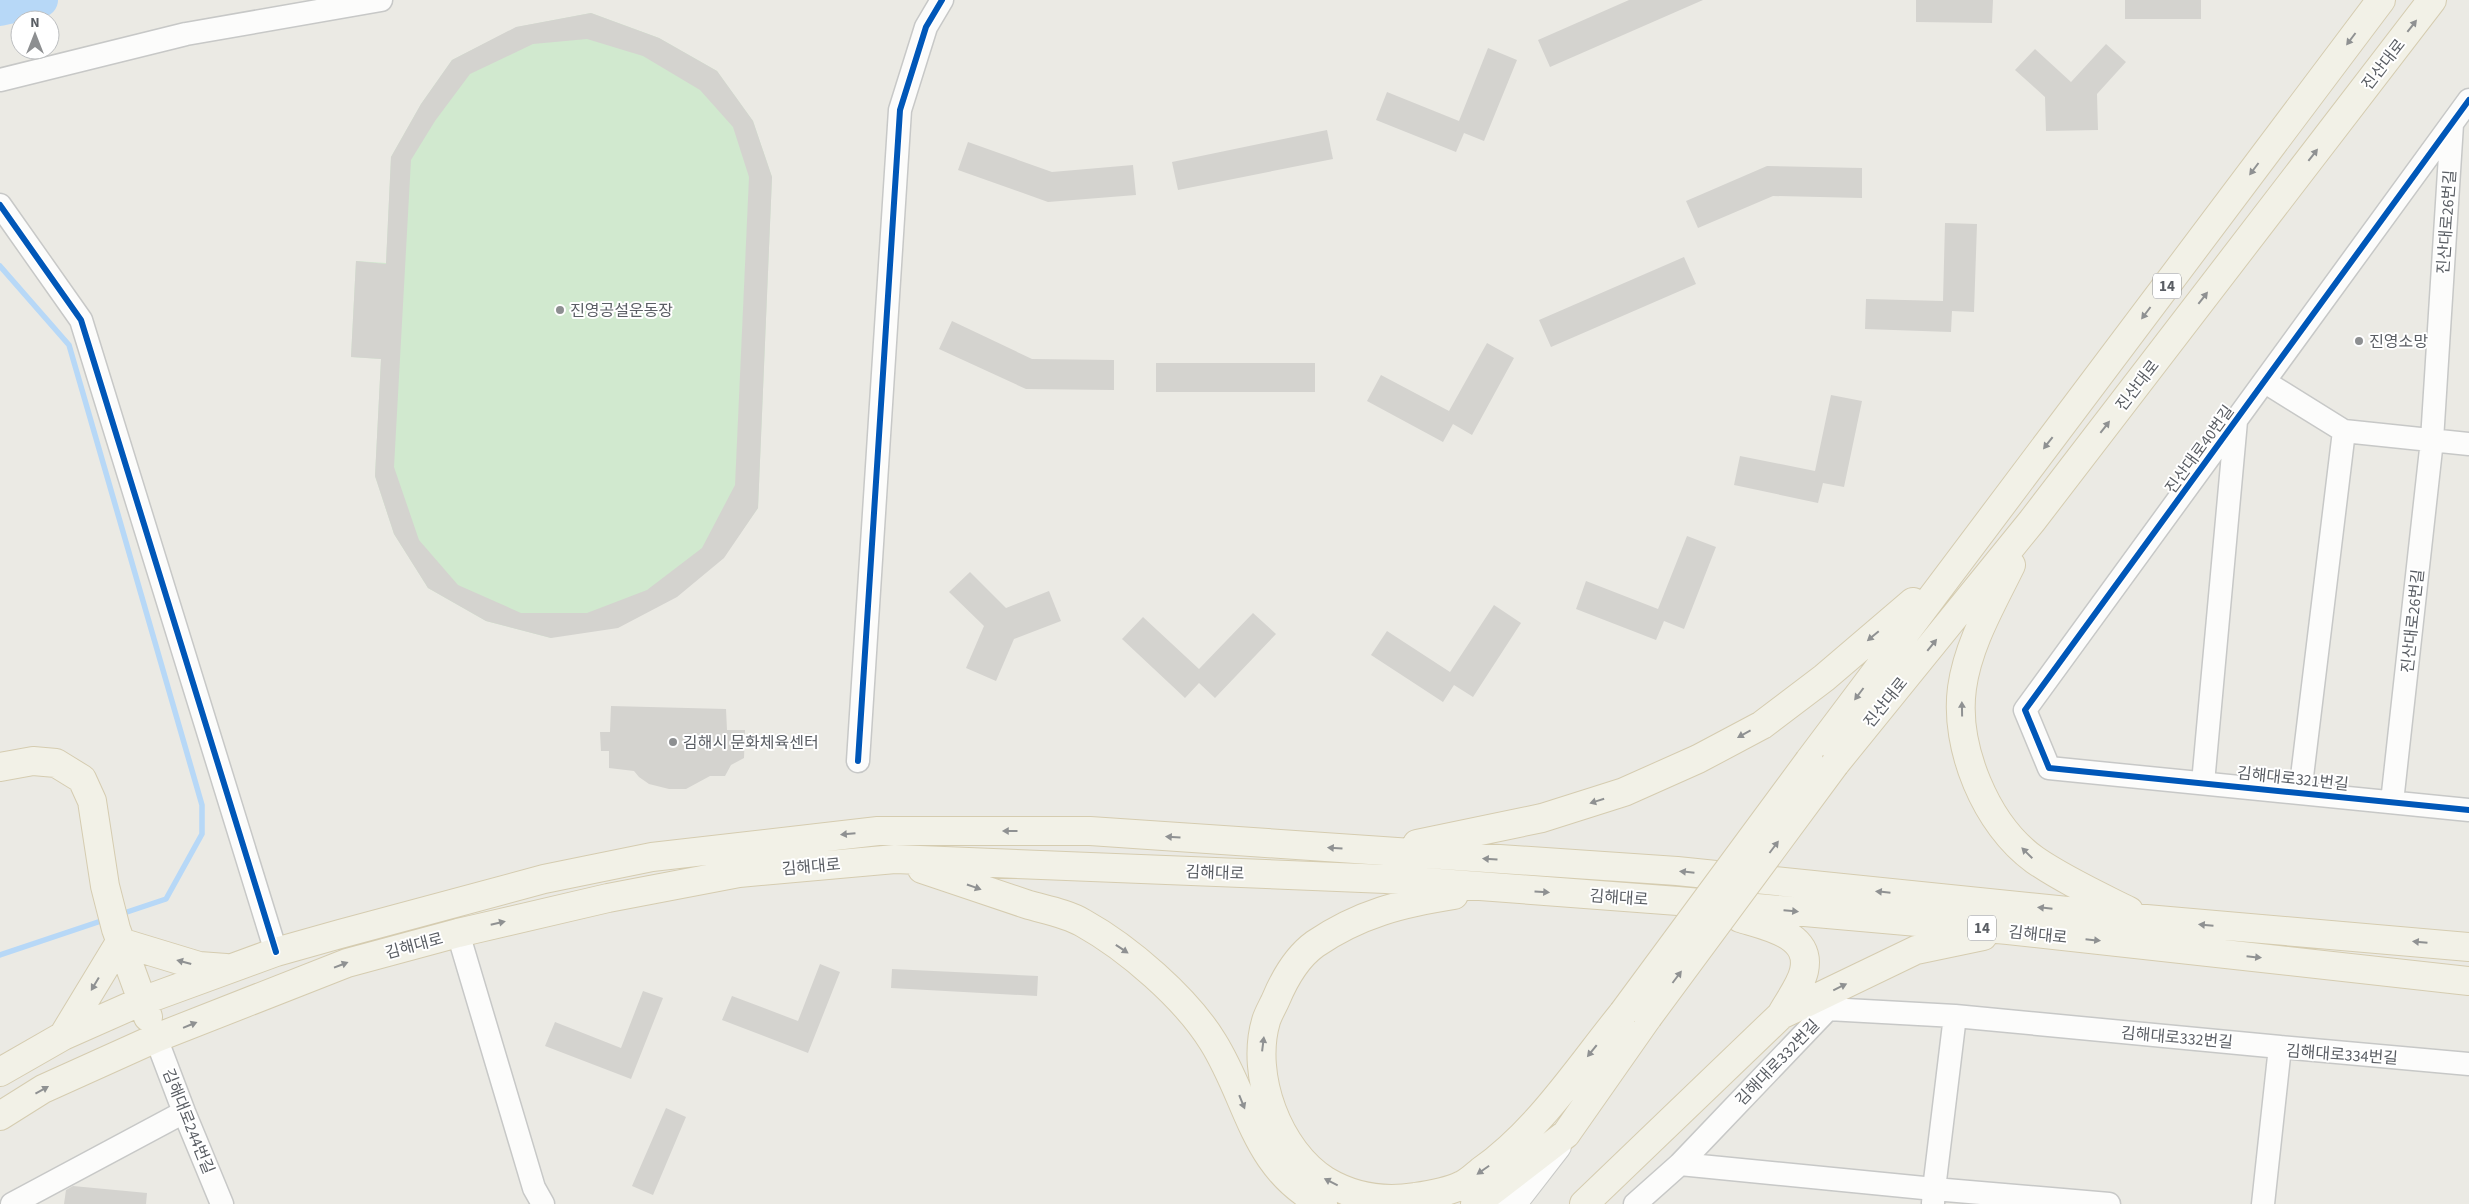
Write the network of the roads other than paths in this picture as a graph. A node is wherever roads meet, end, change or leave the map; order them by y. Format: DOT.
graph roads {
  1 [pos="381,0"];
  2 [pos="942,0"];
  3 [pos="2381,0"];
  4 [pos="2432,0"];
  5 [pos="0,80"];
  6 [pos="2469,100"];
  7 [pos="2452,124"];
  8 [pos="0,206"];
  9 [pos="2264,382"];
  10 [pos="2236,420"];
  11 [pos="2344,431"];
  12 [pos="2432,440"];
  13 [pos="2469,444"];
  14 [pos="2032,521"];
  15 [pos="1950,570"];
  16 [pos="858,761"];
  17 [pos="1822,763"];
  18 [pos="0,767"];
  19 [pos="2114,774"];
  20 [pos="2203,783"];
  21 [pos="2300,792"];
  22 [pos="2392,802"];
  23 [pos="2469,810"];
  24 [pos="1384,851"];
  25 [pos="895,859"];
  26 [pos="1494,888"];
  27 [pos="1678,901"];
  28 [pos="2146,919"];
  29 [pos="2008,930"];
  30 [pos="458,933"];
  31 [pos="118,936"];
  32 [pos="2469,946"];
  33 [pos="276,952"];
  34 [pos="232,969"];
  35 [pos="2469,981"];
  36 [pos="142,1002"];
  37 [pos="1635,1015"];
  38 [pos="1781,1015"];
  39 [pos="1955,1016"];
  40 [pos="63,1036"];
  41 [pos="156,1038"];
  42 [pos="2280,1047"];
  43 [pos="2469,1064"];
  44 [pos="0,1072"];
  45 [pos="184,1112"];
  46 [pos="0,1116"];
  47 [pos="1566,1134"];
  48 [pos="1680,1164"];
  49 [pos="1934,1196"];
  50 [pos="12,1204"];
  51 [pos="222,1204"];
  52 [pos="543,1204"];
  53 [pos="1323,1204"];
  54 [pos="1475,1204"];
  55 [pos="1512,1204"];
  56 [pos="1584,1204"];
  57 [pos="1635,1204"];
  58 [pos="2109,1204"];
  59 [pos="2263,1204"];
  1 -- 5 [label="street"];
  2 -- 16 [label="street"];
  3 -- 15 [label="main road, 14, one-way"];
  14 -- 4 [label="main road, 진산대로 / 14, one-way"];
  6 -- 7 [label="street, 진산대로40번길"];
  7 -- 9 [label="street, 진산대로40번길"];
  7 -- 12 [label="street, 진산대로26번길"];
  8 -- 33 [label="street"];
  9 -- 10 [label="street, 진산대로40번길"];
  9 -- 11 [label="street"];
  10 -- 19 [label="street, 진산대로40번길"];
  10 -- 20 [label="street"];
  11 -- 12 [label="street"];
  11 -- 21 [label="street, 김해대로321번길"];
  12 -- 13 [label="street"];
  12 -- 22 [label="street, 진산대로26번길"];
  17 -- 14 [label="main road, 진산대로 / 14, one-way"];
  28 -- 14 [label="main road, one-way"];
  15 -- 17 [label="main road, one-way"];
  15 -- 24 [label="main road, one-way"];
  17 -- 37 [label="main road, bridge"];
  18 -- 31 [label="main road"];
  19 -- 20 [label="street, 김해대로321번길"];
  20 -- 21 [label="street, 김해대로321번길"];
  21 -- 22 [label="street, 김해대로321번길"];
  22 -- 23 [label="street, 김해대로321번길"];
  28 -- 24 [label="main road, 김해대로 / 14, one-way"];
  24 -- 33 [label="main road, 김해대로, one-way"];
  25 -- 26 [label="main road, 김해대로"];
  30 -- 25 [label="main road, 김해대로, one-way"];
  25 -- 53 [label="main road, one-way"];
  26 -- 27 [label="main road, 김해대로 / 14, one-way"];
  37 -- 26 [label="main road, one-way"];
  27 -- 29 [label="main road, 김해대로 / 14, one-way"];
  27 -- 38 [label="main road"];
  32 -- 28 [label="main road, 김해대로 / 14, one-way"];
  29 -- 35 [label="main road, 김해대로 / 14, one-way"];
  38 -- 29 [label="main road, one-way"];
  41 -- 30 [label="main road, 김해대로, one-way"];
  30 -- 52 [label="street"];
  34 -- 31 [label="main road, one-way"];
  31 -- 36 [label="main road"];
  31 -- 40 [label="main road, one-way"];
  33 -- 34 [label="main road, 김해대로"];
  34 -- 36 [label="main road, 김해대로"];
  36 -- 40 [label="main road, 김해대로"];
  36 -- 41 [label="main road"];
  37 -- 47 [label="main road"];
  38 -- 56 [label="main road"];
  39 -- 42 [label="street, 김해대로332번길"];
  39 -- 48 [label="street, 김해대로332번길"];
  39 -- 49 [label="street"];
  40 -- 44 [label="main road, 김해대로"];
  41 -- 45 [label="street, 김해대로244번길"];
  46 -- 41 [label="main road, 김해대로, one-way"];
  42 -- 43 [label="street, 김해대로334번길"];
  42 -- 59 [label="street, 김해대로334번길"];
  45 -- 50 [label="street"];
  45 -- 51 [label="street, 김해대로244번길"];
  47 -- 54 [label="main road"];
  47 -- 55 [label="main road"];
  48 -- 49 [label="street"];
  48 -- 57 [label="street, 김해대로332번길"];
  49 -- 58 [label="street"];
}
